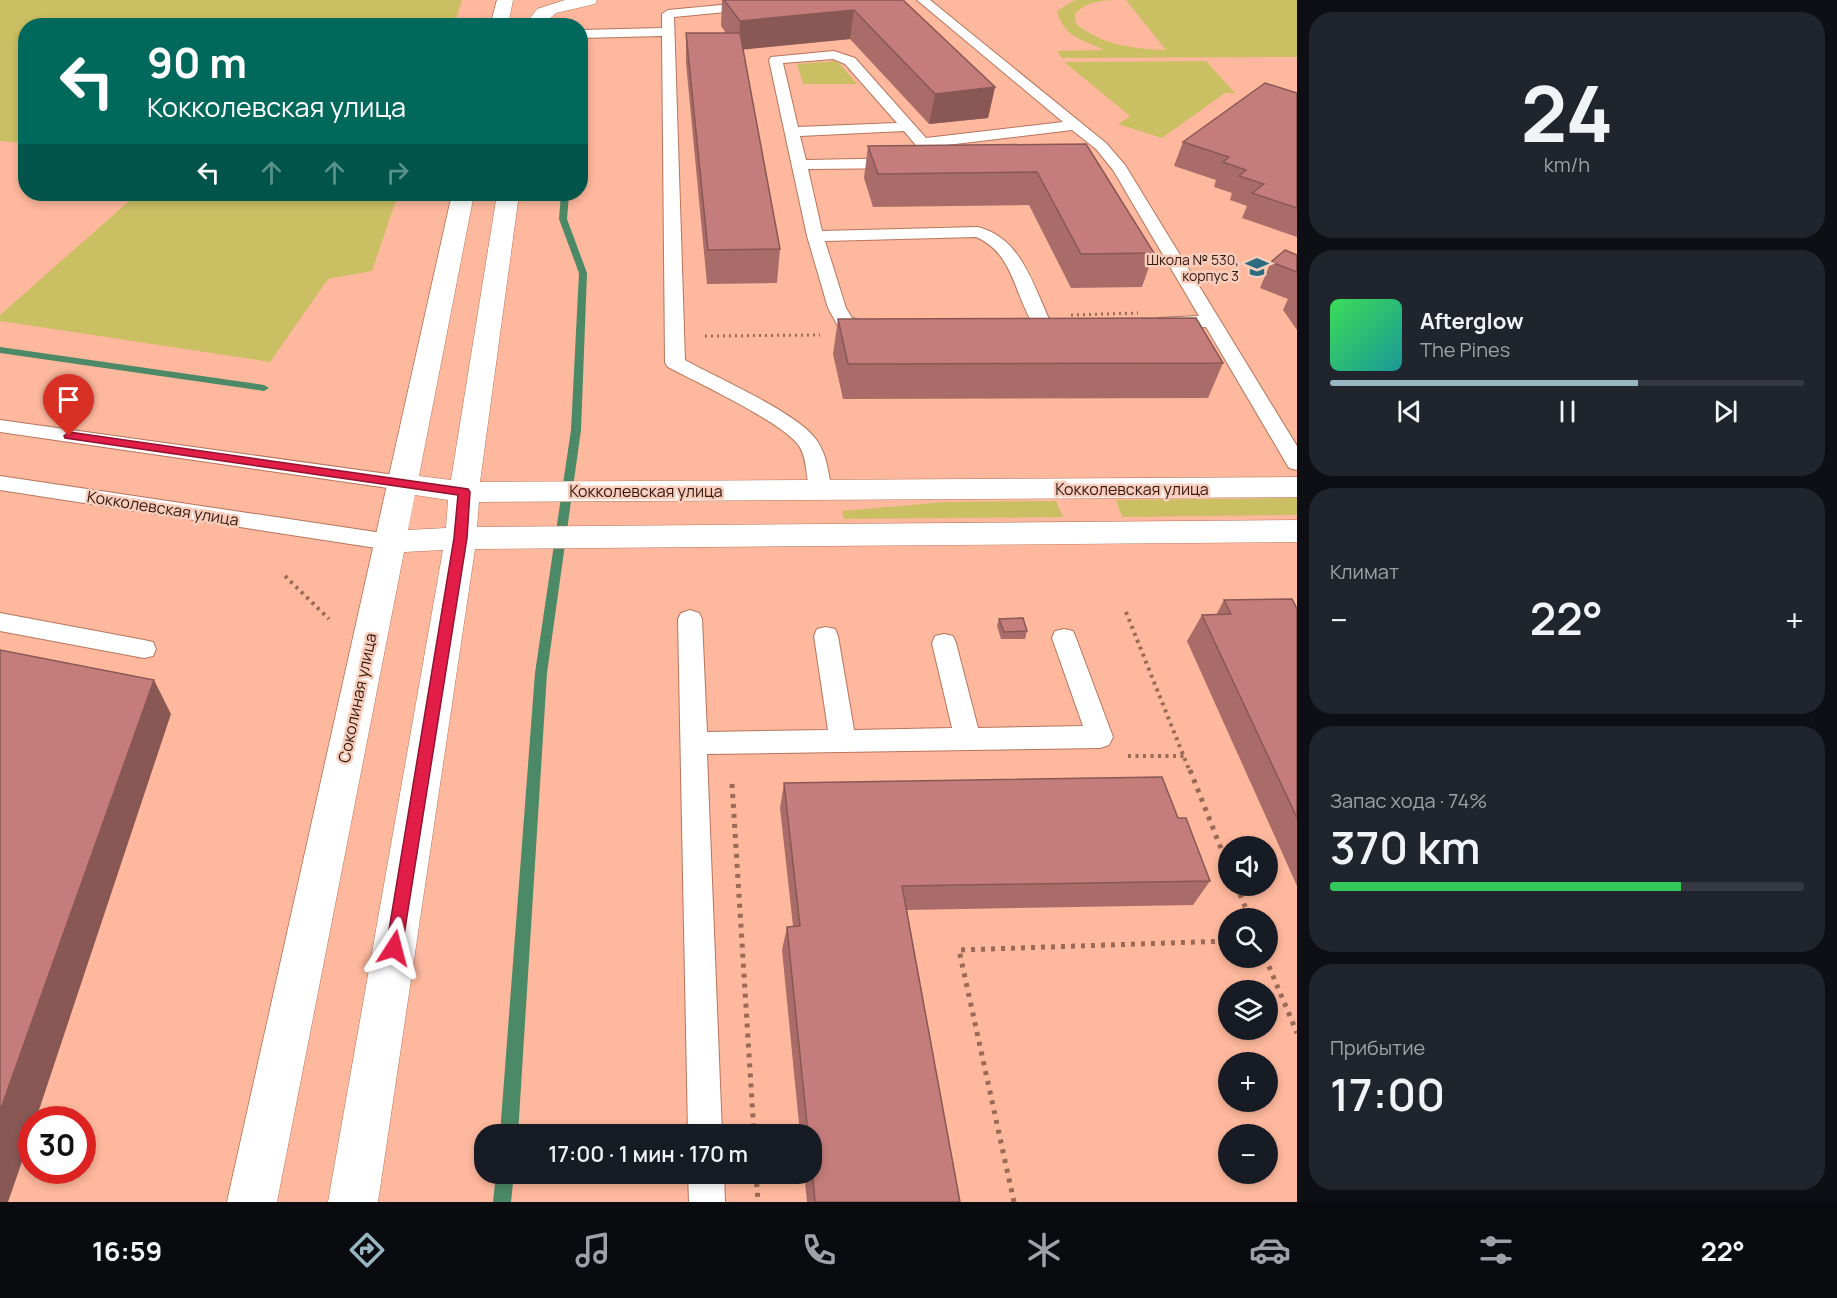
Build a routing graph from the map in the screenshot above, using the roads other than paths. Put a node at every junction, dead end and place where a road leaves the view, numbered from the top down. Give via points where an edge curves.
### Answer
1 (505, 0) edge
2 (589, 0) edge
3 (923, 0) edge
4 (762, 6) edge
5 (501, 18) edge
6 (537, 18) edge
7 (669, 32) junction
8 (588, 34) edge
9 (1076, 125) junction
10 (906, 127) junction
11 (792, 132) junction
12 (922, 143) junction
13 (799, 165) junction
14 (462, 201) edge
15 (507, 201) edge
16 (814, 236) junction
17 (1145, 318) edge
18 (1213, 321) junction
19 (1042, 323) junction
20 (1065, 323) edge
21 (1018, 324) edge
22 (888, 328) edge
23 (0, 426) edge
24 (1297, 463) edge
25 (0, 483) edge
26 (402, 483) junction
27 (1297, 488) edge
28 (1080, 489) junction
29 (821, 490) junction
30 (464, 492) junction
31 (1297, 531) edge
32 (1099, 534) junction
33 (461, 538) junction
34 (389, 542) junction
35 (690, 619) dead end
36 (0, 622) edge
37 (826, 636) dead end
38 (1064, 638) dead end
39 (944, 642) dead end
40 (144, 649) dead end
41 (968, 739) junction
42 (843, 741) junction
43 (693, 743) junction
44 (705, 1124) edge
45 (706, 1184) edge
46 (252, 1202) edge
47 (353, 1202) edge
48 (707, 1202) edge

1 - 5 street
2 - 6 street via 556,5
3 - 9 lane
4 - 7 lane via 668,14
7 - 8 lane
7 - 29 lane via 675,363 785,422 807,441 815,457
9 - 12 lane
9 - 18 lane via 1120,168
10 - 11 lane
10 - 11 lane via 850,61 834,55 776,60
10 - 12 lane
11 - 13 lane
12 - 13 lane via 925,156 915,163
13 - 16 lane
14 - 26 street, Соколиная улица
15 - 30 street
16 - 19 lane via 978,232 995,239 1008,251
16 - 22 lane via 845,322
17 - 18 lane
18 - 24 lane
19 - 20 lane
19 - 21 lane
23 - 26 lane, Кокколевская улица
25 - 34 lane, Кокколевская улица
26 - 30 street, Кокколевская улица
26 - 34 street, Соколиная улица
27 - 28 street, Кокколевская улица
28 - 29 street, Кокколевская улица
28 - 32 street
29 - 30 street, Кокколевская улица
30 - 33 street
31 - 32 street, Кокколевская улица
32 - 33 street, Кокколевская улица
33 - 34 street, Кокколевская улица
33 - 47 street
34 - 46 street, Соколиная улица
35 - 43 lane
36 - 40 lane
37 - 42 lane
38 - 41 lane via 1100,737
39 - 41 lane
41 - 42 lane
42 - 43 lane
43 - 44 lane
45 - 48 lane

